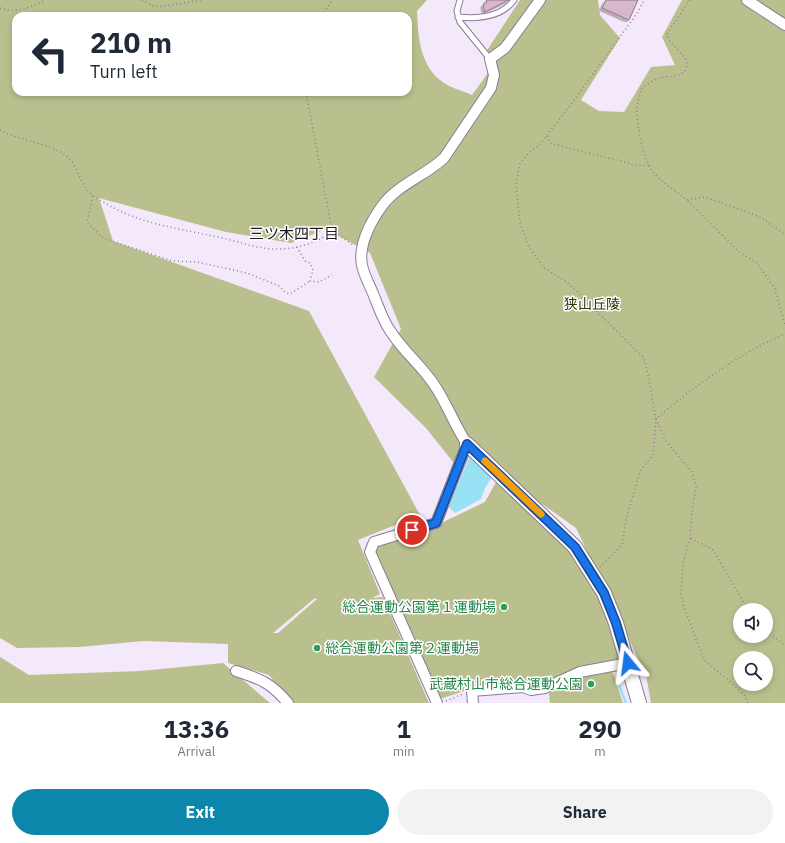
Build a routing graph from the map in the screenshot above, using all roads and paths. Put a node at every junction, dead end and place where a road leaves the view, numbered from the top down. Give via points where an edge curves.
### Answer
1 (46, 0) edge
2 (142, 0) edge
3 (201, 0) edge
4 (332, 0) edge
5 (460, 0) edge
6 (514, 0) edge
7 (540, 0) edge
8 (644, 0) edge
9 (690, 0) edge
10 (747, 0) edge
11 (0, 8) edge
12 (324, 12) edge
13 (458, 17) junction
14 (785, 25) edge
15 (490, 59) junction
16 (307, 96) edge
17 (0, 130) edge
18 (546, 136) junction
19 (649, 165) junction
20 (93, 196) junction
21 (687, 200) junction
22 (334, 232) junction
23 (785, 235) edge
24 (297, 247) junction
25 (361, 251) junction
26 (332, 275) dead end
27 (310, 281) junction
28 (785, 325) edge
29 (785, 334) edge
30 (656, 419) junction
31 (467, 444) junction
32 (690, 538) junction
33 (593, 574) junction
34 (744, 603) edge
35 (773, 637) edge
36 (785, 645) edge
37 (628, 663) junction
38 (236, 671) dead end
39 (472, 691) junction
40 (441, 702) edge
41 (288, 703) edge
42 (473, 703) edge
43 (639, 703) edge
44 (748, 703) edge

1 - 11 path via 21,11
2 - 3 path via 159,7
4 - 12 path
5 - 13 lane
6 - 13 lane via 504,9 486,17
7 - 15 street via 504,48
8 - 18 path via 586,85
9 - 19 path via 668,34 669,42 686,60 687,65 677,76 660,78 641,89 637,107 638,122
10 - 14 street
13 - 15 lane
15 - 25 street via 494,75 491,88 475,113 444,158 394,192 382,206 365,237
16 - 22 path
17 - 20 path via 63,153 70,158 85,188
18 - 19 path via 550,143 632,166
18 - 30 path via 520,163 516,184 520,223 529,247 544,268 567,282 642,357 648,374
19 - 21 path via 653,172
20 - 24 path via 134,218 155,225 267,248
20 - 27 path via 87,222 103,238 172,261 196,262 247,273 279,286 290,294
21 - 23 path via 705,197 762,218
21 - 28 path via 729,242 757,263 775,289
22 - 24 path via 320,240
22 - 25 path
24 - 27 path via 313,270
25 - 31 street via 366,280 391,333 435,386
26 - 27 path via 319,282
29 - 30 path via 759,345 683,396
30 - 32 path via 665,440 692,472 696,487
30 - 33 path via 653,455 640,471 626,520 622,545
31 - 33 street via 575,547
31 - 40 street via 436,523 374,542 370,552
32 - 34 path via 712,550
32 - 44 path via 683,563 684,607 704,660 745,696
33 - 37 street via 616,623
35 - 36 path
37 - 39 street via 580,672 545,688
37 - 43 street
38 - 41 street via 264,680
39 - 40 path
39 - 42 street

